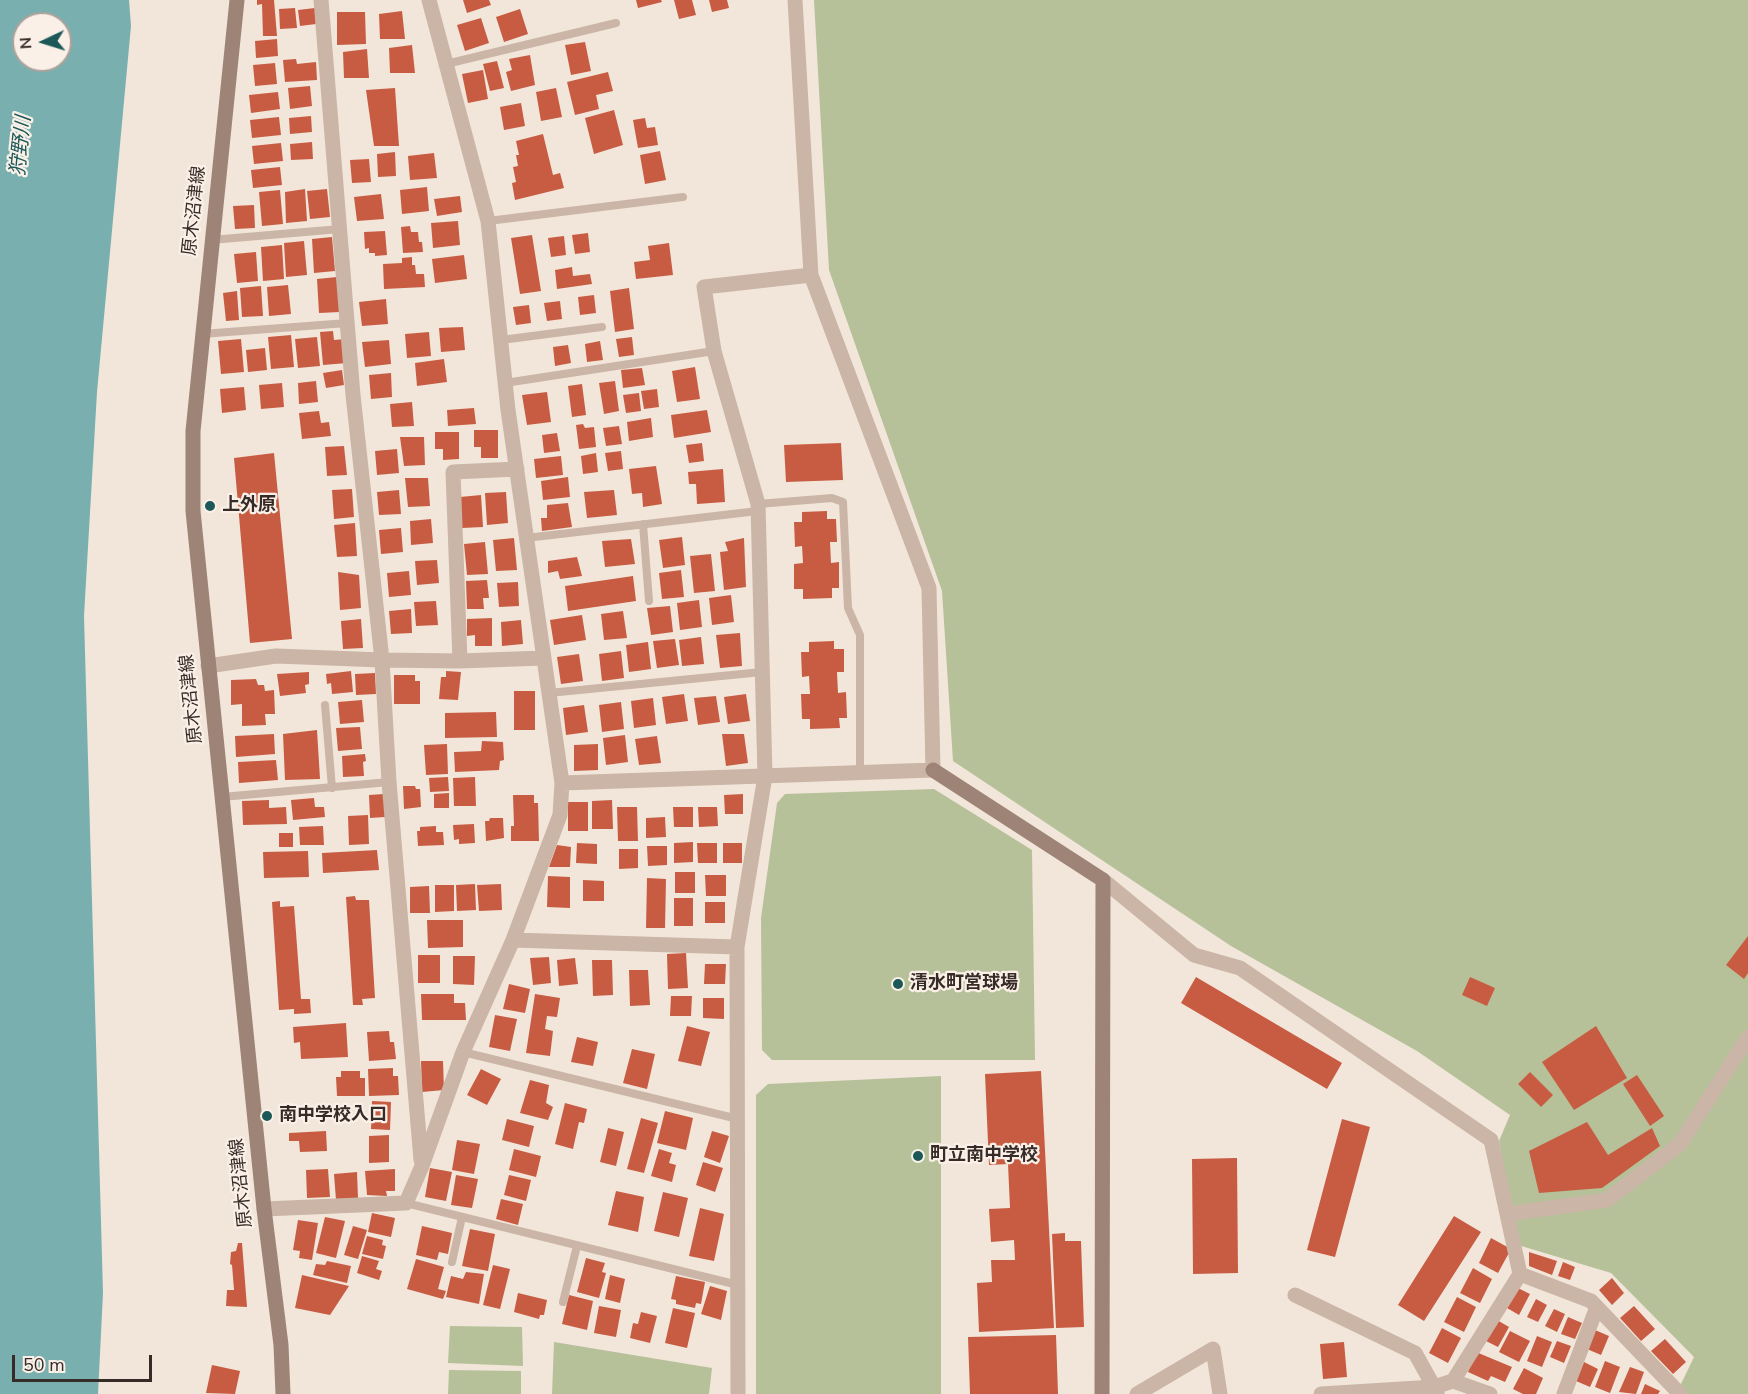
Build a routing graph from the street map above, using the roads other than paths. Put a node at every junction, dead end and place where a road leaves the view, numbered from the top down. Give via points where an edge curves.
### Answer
1 (237, 0) edge
2 (321, 0) edge
3 (429, 0) edge
4 (795, 0) edge
5 (616, 23) dead end
6 (446, 64) junction
7 (683, 197) dead end
8 (488, 222) junction
9 (340, 229) junction
10 (211, 240) junction
11 (811, 275) junction
12 (348, 323) junction
13 (602, 327) dead end
14 (202, 334) junction
15 (501, 340) junction
16 (714, 351) junction
17 (505, 383) junction
18 (517, 469) junction
19 (758, 508) junction
20 (643, 524) junction
21 (526, 538) junction
22 (649, 601) dead end
23 (543, 658) junction
24 (382, 660) junction
25 (460, 661) junction
26 (208, 666) junction
27 (762, 672) junction
28 (549, 693) junction
29 (325, 705) dead end
30 (933, 770) junction
31 (860, 772) junction
32 (765, 776) junction
33 (389, 782) junction
34 (562, 783) junction
35 (332, 788) junction
36 (222, 796) junction
37 (1103, 880) junction
38 (513, 940) junction
39 (737, 946) junction
40 (1748, 1037) edge
41 (463, 1052) junction
42 (738, 1119) junction
43 (422, 1166) junction
44 (406, 1203) junction
45 (264, 1209) junction
46 (1507, 1214) junction
47 (462, 1217) junction
48 (578, 1246) junction
49 (452, 1262) dead end
50 (1520, 1274) junction
51 (738, 1285) junction
52 (1295, 1295) dead end
53 (563, 1302) dead end
54 (1597, 1307) junction
55 (1453, 1381) junction
56 (1435, 1390) edge
57 (283, 1394) edge
58 (738, 1394) edge
59 (1102, 1394) edge
60 (1137, 1394) edge
61 (1220, 1394) edge
62 (1321, 1394) edge
63 (1490, 1394) edge
64 (1564, 1394) edge
65 (1680, 1394) edge

1 - 10 main road, 原木沼津線
2 - 9 street
3 - 6 street
4 - 11 street
5 - 6 lane
6 - 8 street
7 - 8 lane
8 - 15 street
9 - 10 lane
9 - 12 street
10 - 14 main road, 原木沼津線
11 - 16 street via 704,287
11 - 30 street via 929,588
12 - 14 lane
12 - 24 street
13 - 15 lane
14 - 26 main road, 原木沼津線 via 193,431 193,511
15 - 17 street
16 - 17 lane
16 - 19 street
17 - 18 street
18 - 21 street
18 - 25 street via 453,472
19 - 20 lane
19 - 27 street
19 - 31 lane via 832,498 843,502 848,608 860,635
20 - 21 lane
20 - 22 lane
21 - 23 street
23 - 25 street
23 - 28 street
24 - 25 street
24 - 26 street via 276,656
24 - 33 street
26 - 36 main road, 原木沼津線
27 - 28 lane
27 - 32 street
28 - 34 street
29 - 35 lane
30 - 31 street
30 - 37 main road
31 - 32 street
32 - 34 street
32 - 39 street
33 - 35 lane
33 - 43 street
34 - 38 street via 560,815
35 - 36 lane
36 - 45 main road, 原木沼津線
37 - 46 street via 1194,955 1240,968 1491,1140
37 - 59 main road
38 - 39 street
38 - 41 street
39 - 42 street
40 - 46 street via 1680,1144 1607,1200
41 - 42 lane
41 - 43 street
42 - 51 street
43 - 44 street
44 - 45 street
44 - 47 lane
45 - 57 main road, 原木沼津線 via 281,1345
46 - 50 street
47 - 48 lane
47 - 49 lane
48 - 51 lane
48 - 53 lane
50 - 54 street via 1591,1301
50 - 55 street
51 - 58 street
52 - 56 street via 1415,1353
54 - 64 street
54 - 65 street
55 - 56 street
55 - 63 street
56 - 62 street
60 - 61 street via 1213,1349

